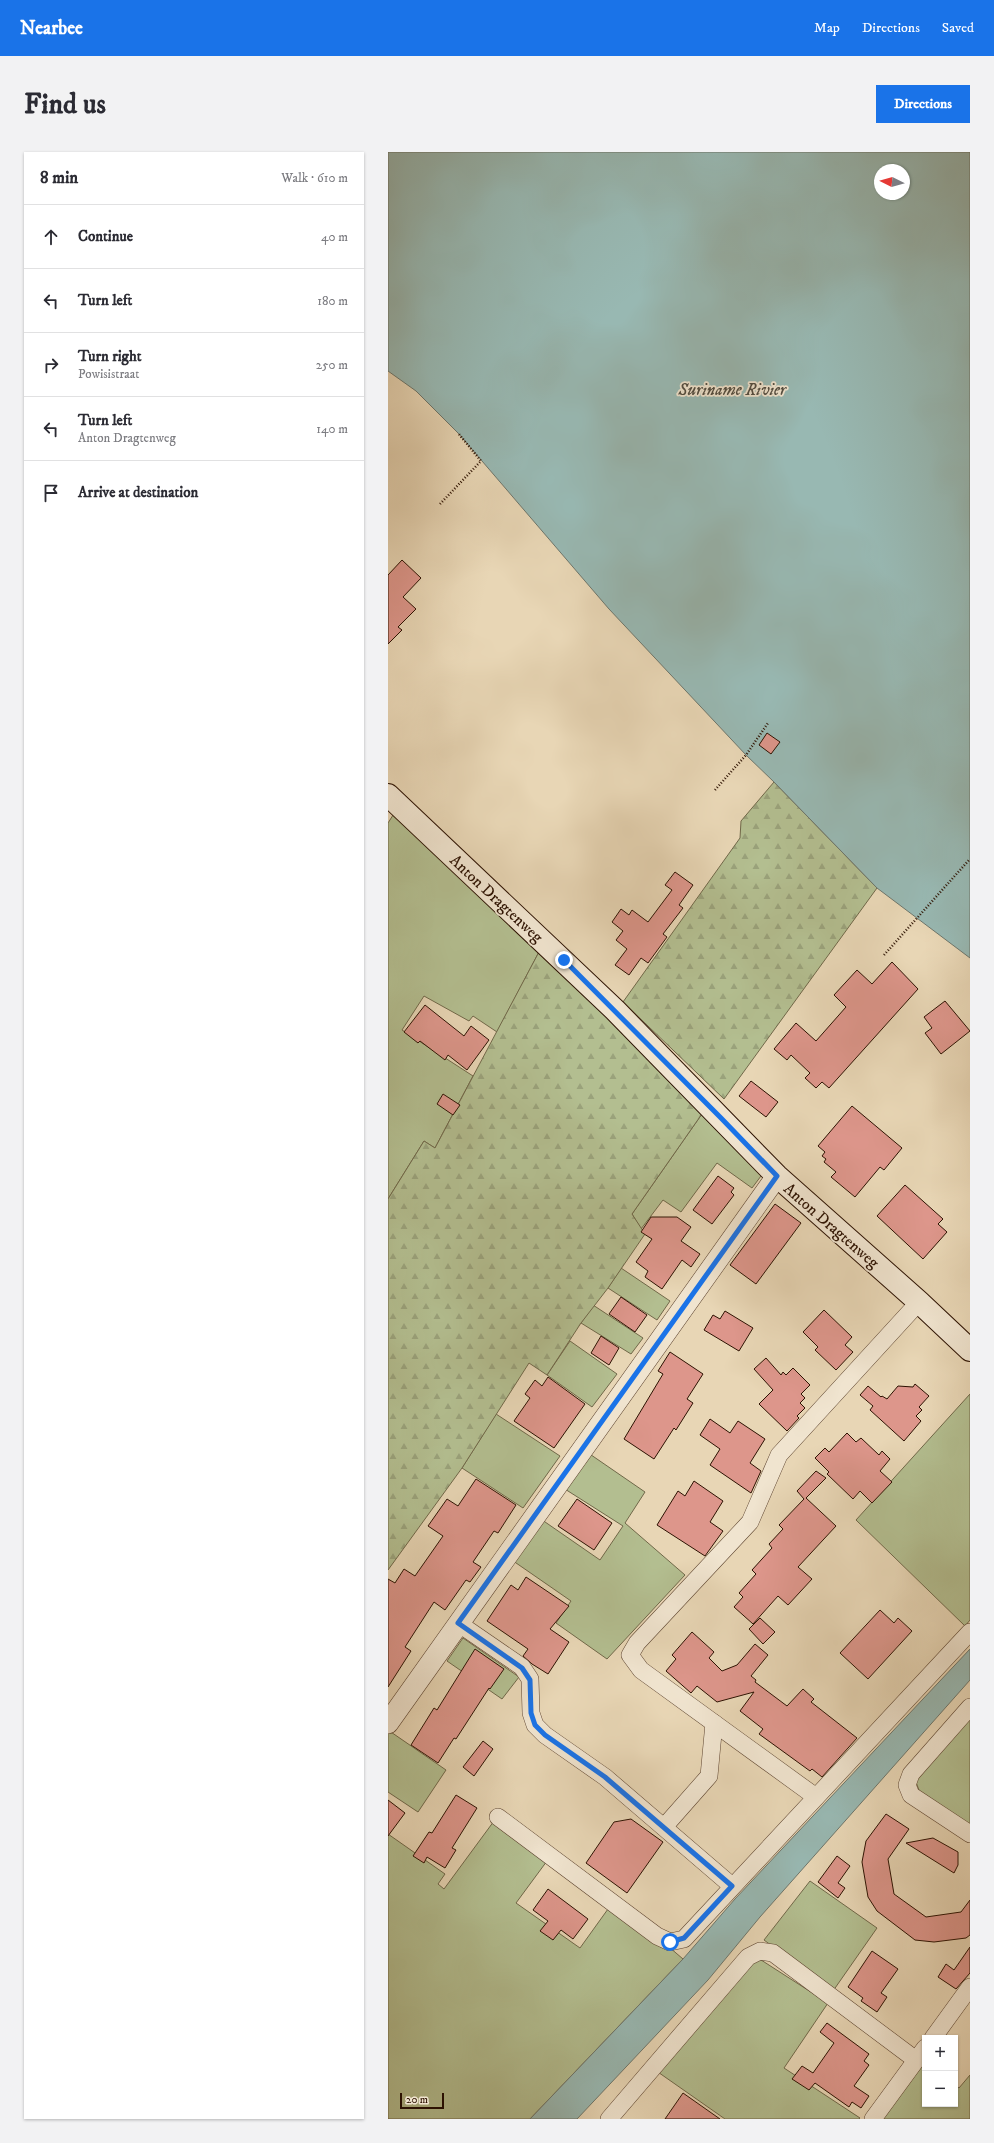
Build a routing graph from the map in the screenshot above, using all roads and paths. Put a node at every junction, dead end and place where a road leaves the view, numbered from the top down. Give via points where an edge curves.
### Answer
1 (458, 433) dead end
2 (440, 504) dead end
3 (768, 723) dead end
4 (715, 790) dead end
5 (388, 795) edge
6 (969, 860) edge
7 (884, 955) dead end
8 (777, 1176) junction
9 (919, 1302) junction
10 (970, 1350) edge
11 (458, 1623) junction
12 (970, 1632) edge
13 (970, 1707) edge
14 (388, 1723) edge
15 (714, 1723) junction
16 (816, 1797) junction
17 (498, 1817) dead end
18 (664, 1827) junction
19 (970, 1834) edge
20 (732, 1886) junction
21 (970, 1988) edge
22 (935, 2035) edge
23 (921, 2054) edge
24 (609, 2119) edge
25 (873, 2119) edge

1 - 2 path via 481,461
3 - 4 path via 746,755
5 - 8 main road, Anton Dragtenweg via 615,1010
6 - 7 path
8 - 9 main road, Anton Dragtenweg
8 - 11 street
9 - 10 main road, Anton Dragtenweg
9 - 15 street via 779,1455 750,1522 637,1643 630,1655 641,1670
11 - 14 street
11 - 18 street via 527,1674 531,1688 531,1713 535,1725 545,1735 605,1777
12 - 16 street
13 - 19 street via 911,1774 908,1785 911,1795
15 - 16 street
15 - 18 street via 710,1776
16 - 20 street
17 - 20 street via 657,1936 670,1942 684,1938
18 - 20 street
21 - 22 street
23 - 24 street via 773,1953 760,1951 748,1957
23 - 25 street

